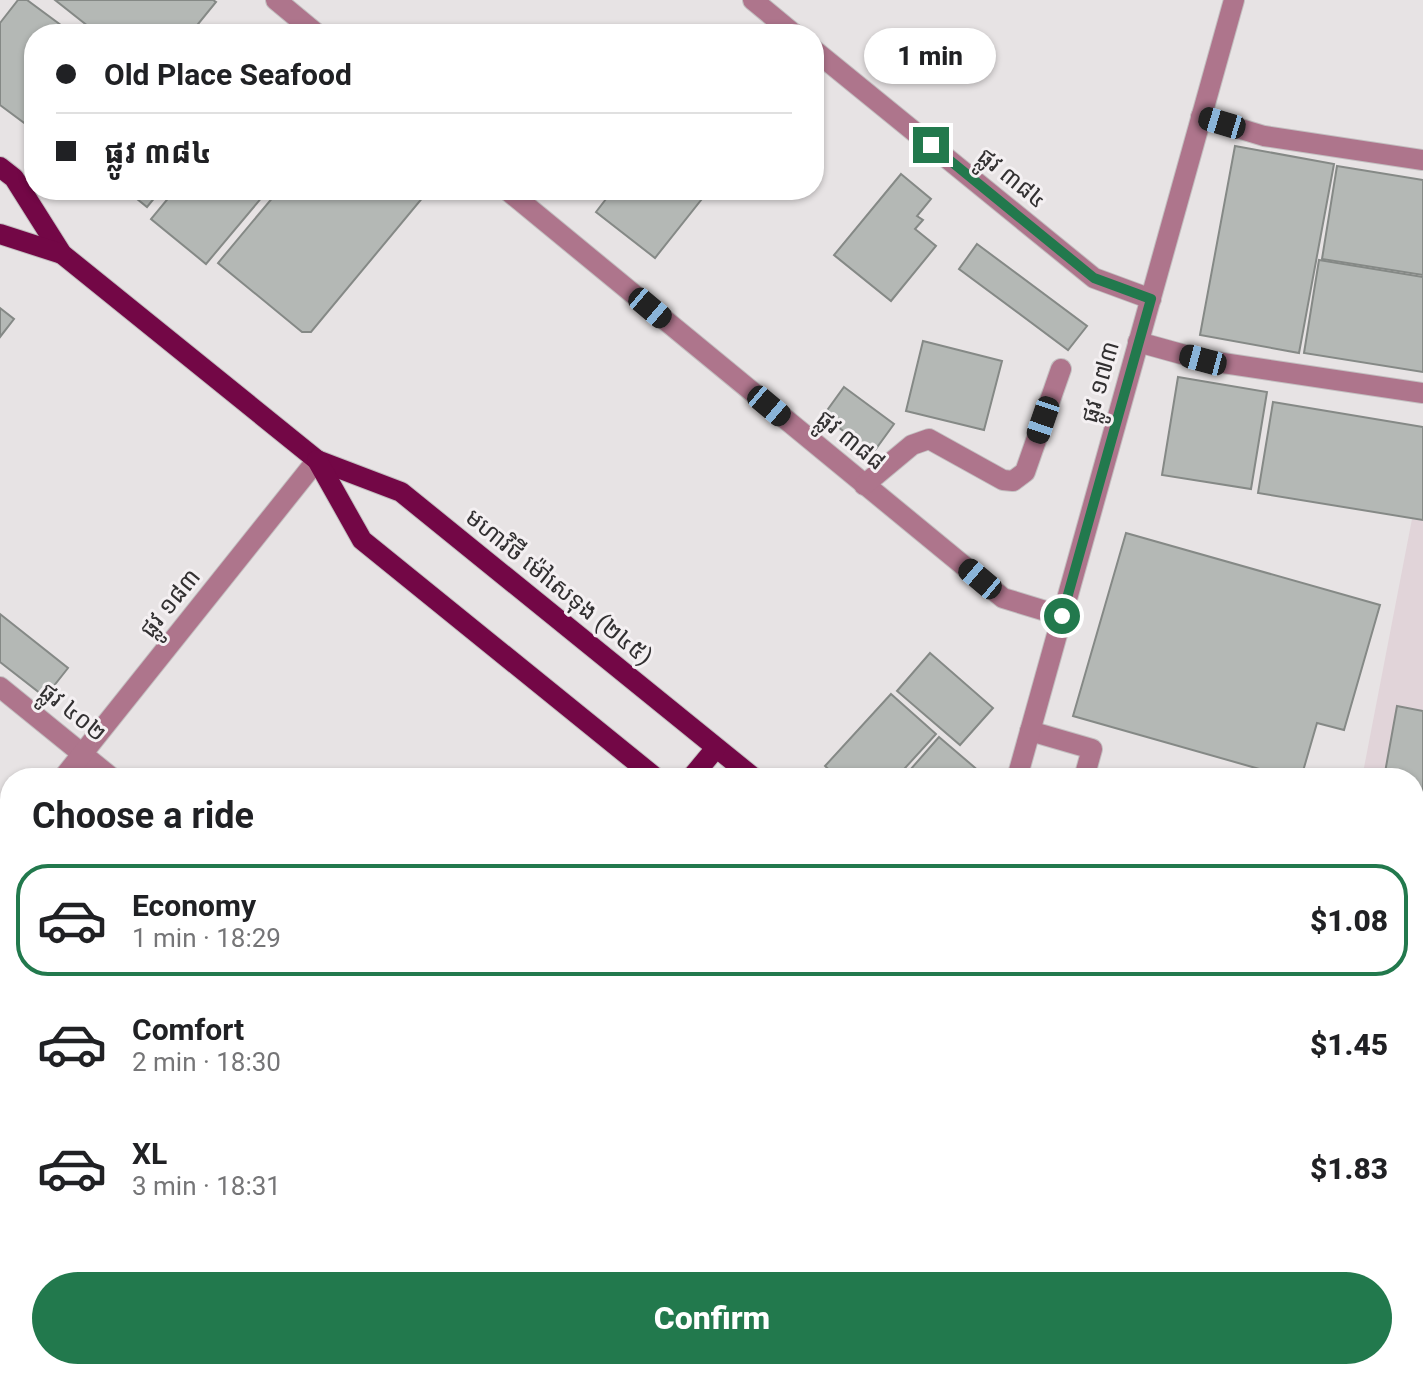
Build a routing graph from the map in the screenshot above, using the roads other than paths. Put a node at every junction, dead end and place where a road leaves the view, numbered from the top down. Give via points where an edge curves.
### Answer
1 (276, 0) edge
2 (753, 0) edge
3 (1234, 0) edge
4 (305, 24) edge
5 (782, 24) edge
6 (824, 58) edge
7 (1201, 117) junction
8 (1423, 160) edge
9 (0, 167) edge
10 (24, 194) edge
11 (28, 200) edge
12 (519, 200) edge
13 (0, 234) edge
14 (62, 254) junction
15 (1151, 299) junction
16 (1138, 342) junction
17 (1061, 369) dead end
18 (1423, 393) edge
19 (317, 460) junction
20 (864, 485) junction
21 (1062, 616) junction
22 (0, 687) edge
23 (1030, 731) junction
24 (716, 748) junction
25 (83, 754) junction
26 (71, 768) edge
27 (100, 768) edge
28 (644, 768) edge
29 (699, 768) edge
30 (741, 768) edge
31 (1020, 768) edge
32 (1087, 768) edge

1 - 4 street
2 - 5 street
3 - 7 street, ផ្លូវ ១៧៣
6 - 15 street, ផ្លូវ ៣៨៤ via 1094,278
7 - 8 street via 1264,136
7 - 15 street, ផ្លូវ ១៧៣
9 - 10 main road, មហាវិថី ម៉ៅសេទុង (២៤៥)
11 - 14 main road, មហាវិថី ម៉ៅសេទុង (២៤៥)
12 - 20 street, ផ្លូវ ៣៨៨
13 - 14 main road, មហាវិថី ម៉ៅសេទុង (២៤៥)
14 - 19 main road, មហាវិថី ម៉ៅសេទុង (២៤៥)
15 - 16 street, ផ្លូវ ១៧៣
16 - 18 street via 1203,360
16 - 21 street, ផ្លូវ ១៧៣
17 - 20 street via 1025,472 1013,481 929,439 912,445
19 - 24 main road, មហាវិថី ម៉ៅសេទុង (២៤៥) via 401,492
19 - 25 street, ផ្លូវ ១៨៣
19 - 28 main road, មហាវិថី ម៉ៅសេទុង (២៤៥) via 362,540
20 - 21 street, ផ្លូវ ៣៨៨ via 1003,598
21 - 23 street, ផ្លូវ ១៧៣
22 - 25 street, ផ្លូវ ៤០២
23 - 31 street, ផ្លូវ ១៧៣
23 - 32 street via 1092,749
24 - 29 main road
24 - 30 main road, មហាវិថី ម៉ៅសេទុង (២៤៥)
25 - 26 street, ផ្លូវ ១៨៣
25 - 27 street, ផ្លូវ ៤០២

